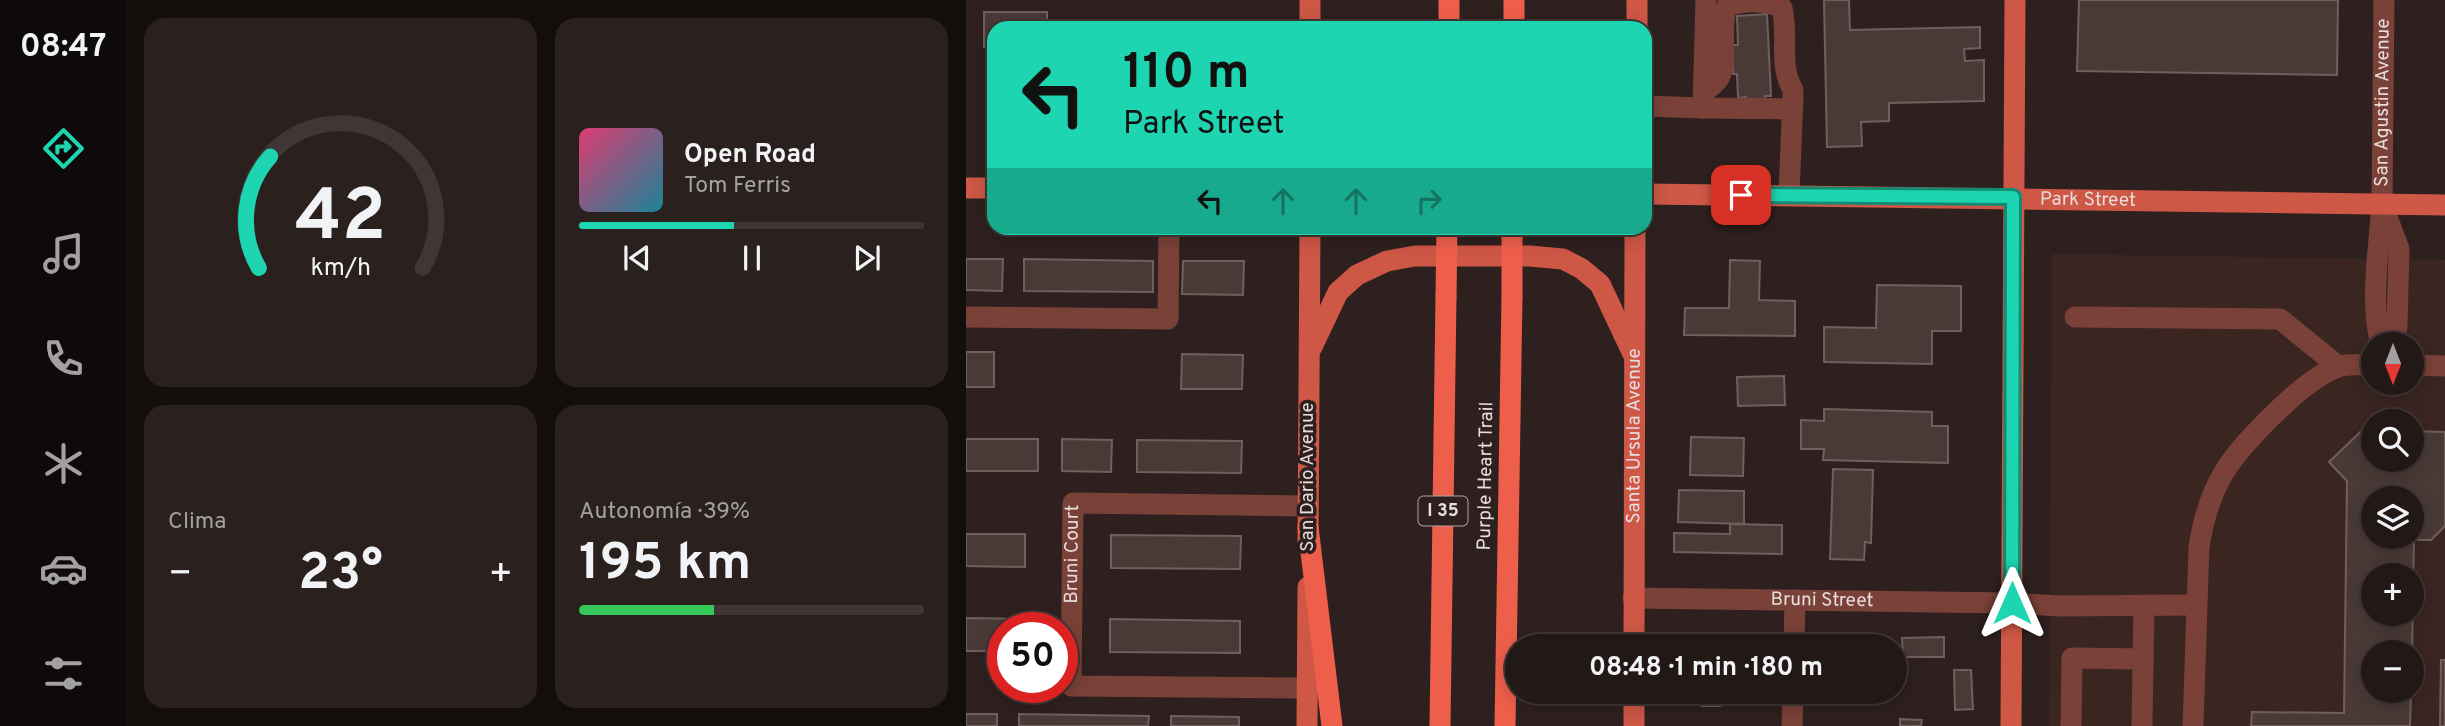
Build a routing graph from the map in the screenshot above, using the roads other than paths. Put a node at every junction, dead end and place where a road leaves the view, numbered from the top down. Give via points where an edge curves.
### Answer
1 (1310, 0) edge
2 (1449, 0) edge
3 (1514, 0) edge
4 (1637, 0) edge
5 (1706, 0) edge
6 (1796, 0) edge
7 (2015, 0) edge
8 (2384, 0) edge
9 (1310, 21) edge
10 (1449, 21) edge
11 (1514, 21) edge
12 (1637, 21) edge
13 (1792, 99) junction
14 (1703, 100) junction
15 (1652, 105) edge
16 (966, 188) edge
17 (987, 188) edge
18 (1652, 194) edge
19 (1789, 195) junction
20 (2013, 197) junction
21 (2382, 204) junction
22 (2445, 205) edge
23 (1169, 235) edge
24 (1310, 235) edge
25 (1447, 235) edge
26 (1512, 235) edge
27 (1635, 235) edge
28 (966, 317) edge
29 (2075, 317) dead end
30 (2377, 332) edge
31 (2396, 332) edge
32 (1309, 353) junction
33 (1633, 354) junction
34 (2361, 365) edge
35 (2424, 365) edge
36 (2338, 366) junction
37 (2445, 366) edge
38 (1308, 516) junction
39 (1633, 598) junction
40 (1795, 600) junction
41 (2012, 603) junction
42 (2144, 605) junction
43 (2196, 605) junction
44 (1634, 634) edge
45 (1794, 634) edge
46 (2143, 659) junction
47 (1308, 688) junction
48 (1634, 704) edge
49 (1793, 704) edge
50 (1307, 726) edge
51 (1332, 726) edge
52 (1440, 726) edge
53 (1505, 726) edge
54 (1634, 726) edge
55 (1775, 726) edge
56 (1792, 726) edge
57 (2011, 726) edge
58 (2071, 726) edge
59 (2142, 726) edge
60 (2193, 726) edge

1 - 9 main road
2 - 10 highway
3 - 11 highway
4 - 12 main road
5 - 14 street
6 - 13 street
7 - 20 main road
8 - 21 street, San Agustin Avenue
13 - 14 street
13 - 14 street via 1785,76 1782,8 1772,3 1736,3 1727,6 1723,20 1721,75
13 - 19 street
14 - 15 street
16 - 17 main road
18 - 19 main road, Park Street
19 - 20 main road, Park Street
20 - 21 main road, Park Street
20 - 41 main road
21 - 22 main road, Park Street
21 - 30 street, San Agustin Avenue
21 - 31 street via 2399,248
23 - 28 street via 1168,319
24 - 32 main road, San Dario Avenue
25 - 52 highway, I 35, bridge
26 - 53 highway, Purple Heart Trail, bridge
27 - 33 main road, Santa Ursula Avenue
29 - 36 street via 2280,318
32 - 33 main road via 1338,292 1357,275 1387,261 1415,256 1530,256 1563,259 1600,284
32 - 38 main road, San Dario Avenue
33 - 39 main road, Santa Ursula Avenue
34 - 36 street
35 - 37 street
36 - 43 street via 2298,391 2226,465 2203,519
38 - 47 main road, San Dario Avenue
38 - 47 street, Bruni Court via 1073,503 1071,686
38 - 51 highway
39 - 40 street, Bruni Street
39 - 44 main road, Santa Ursula Avenue
40 - 41 street, Bruni Street
40 - 45 street
41 - 42 street, Bruni Street
41 - 57 main road
42 - 43 street, Bruni Street
42 - 46 street
43 - 60 street
46 - 58 street via 2072,658
46 - 59 street
47 - 50 main road, San Dario Avenue
48 - 54 main road
49 - 56 street
55 - 56 street

